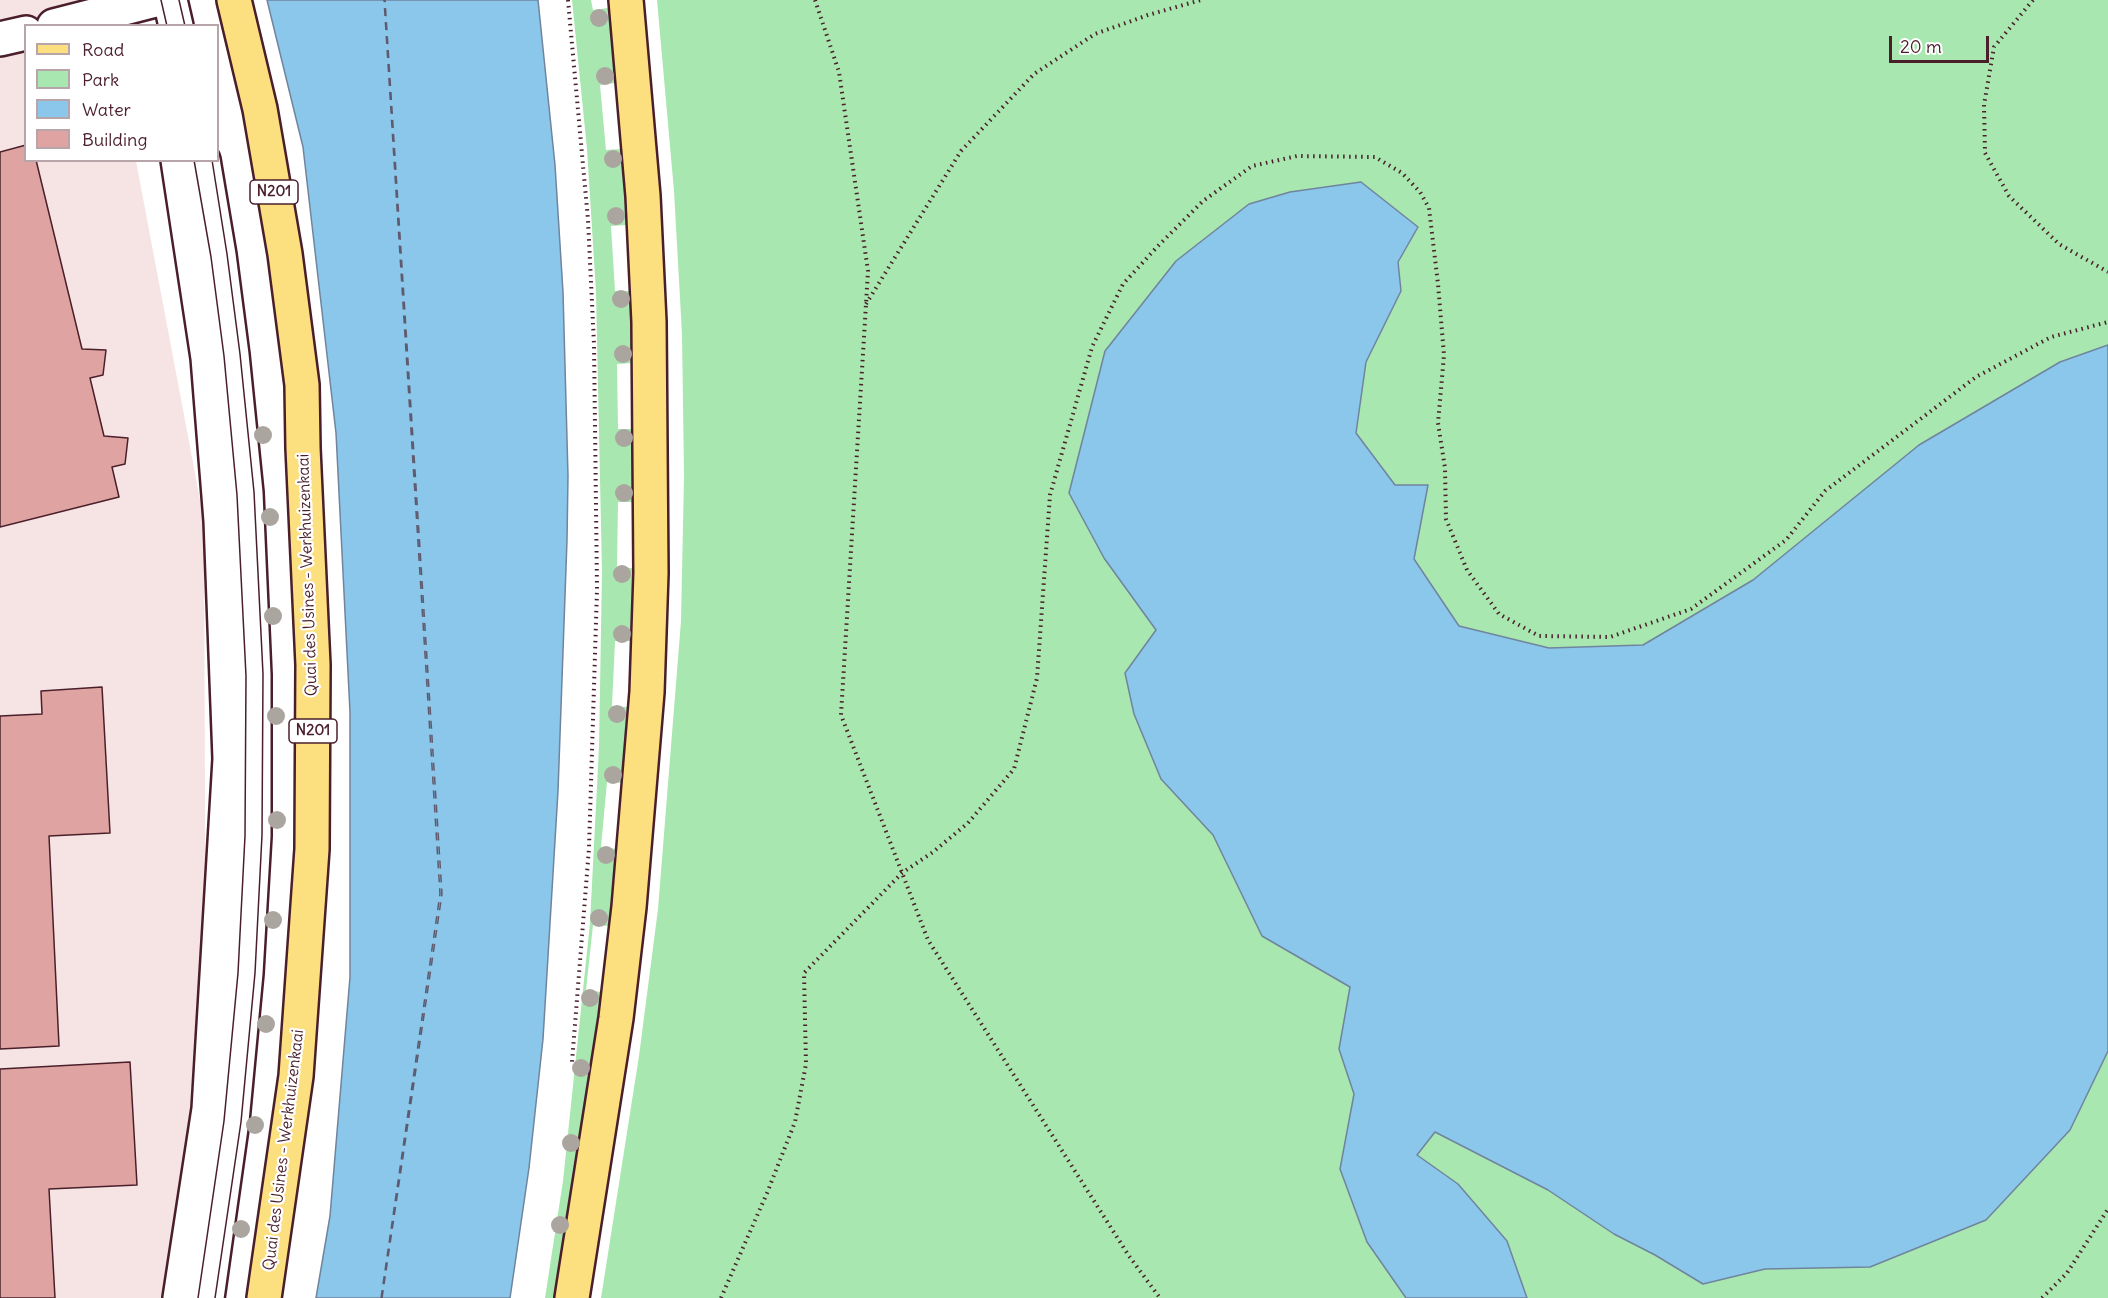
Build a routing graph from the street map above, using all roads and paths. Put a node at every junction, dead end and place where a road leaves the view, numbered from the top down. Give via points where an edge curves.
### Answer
1 (234, 0) edge
2 (568, 0) edge
3 (626, 0) edge
4 (815, 0) edge
5 (1201, 0) edge
6 (2033, 0) edge
7 (153, 6) edge
8 (64, 24) edge
9 (174, 24) edge
10 (24, 33) edge
11 (0, 39) edge
12 (178, 162) edge
13 (203, 162) edge
14 (2108, 272) edge
15 (866, 305) junction
16 (2108, 322) edge
17 (902, 873) junction
18 (571, 1071) dead end
19 (2108, 1209) edge
20 (180, 1298) edge
21 (207, 1298) edge
22 (264, 1298) edge
23 (572, 1298) edge
24 (721, 1298) edge
25 (1160, 1298) edge
26 (2042, 1298) edge

1 - 22 main road, Quai des Usines - Werkhuizenkaai / N201 via 270,165 302,385 313,664 312,849 296,1076
2 - 18 path via 588,220 597,589 589,848
3 - 23 main road via 649,322 651,573 646,692 616,1018
4 - 15 path via 839,72 868,271
5 - 15 path via 1095,34 1034,74 961,151
6 - 14 path via 1995,47 1984,105 1985,153 2009,196 2059,244
7 - 8 street
7 - 9 street
10 - 11 street
12 - 20 street via 208,358 221,521 230,759 209,1109
13 - 21 street via 232,355 246,493 254,675 254,836 246,973 232,1121
15 - 17 path via 841,716
16 - 17 path via 2051,337 1976,377 1825,491 1786,540 1691,609 1610,637 1539,636 1499,614 1467,570 1446,519 1445,468 1438,423 1444,355 1429,208 1420,192 1402,173 1375,156 1297,156 1252,166 1203,201 1123,284 1092,346 1050,495 1037,678 1014,769 968,823
17 - 24 path via 804,973 806,1064 795,1122
17 - 25 path via 928,940 1129,1256
19 - 26 path via 2067,1273

